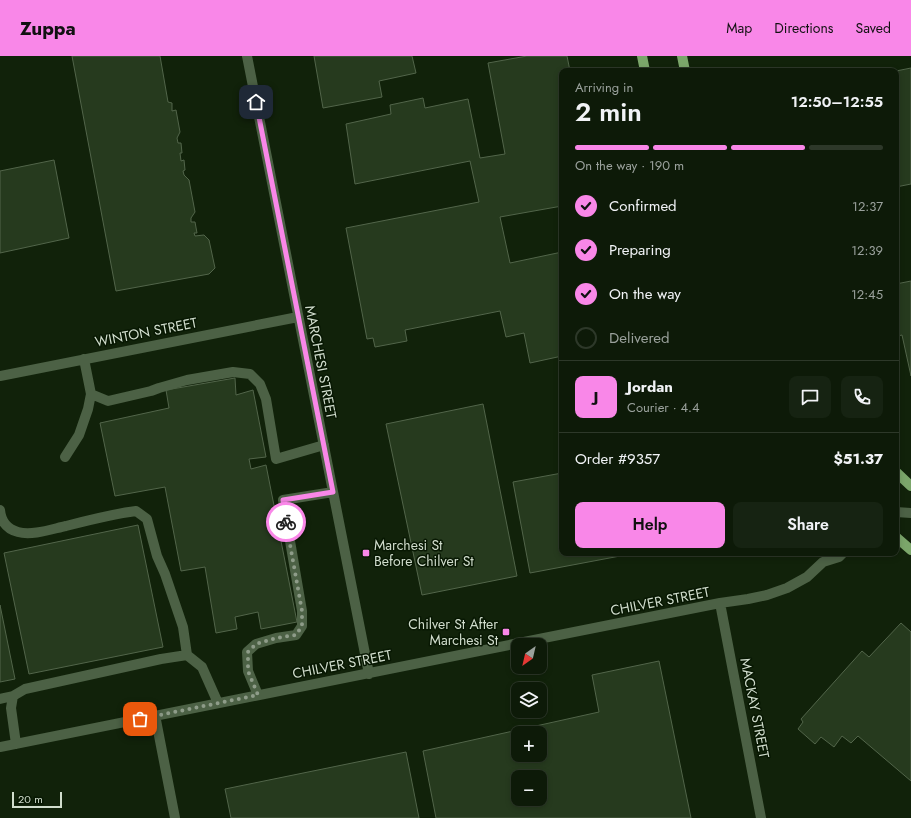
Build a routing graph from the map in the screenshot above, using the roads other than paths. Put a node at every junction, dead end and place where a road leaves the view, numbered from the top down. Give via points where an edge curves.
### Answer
1 (247, 56) edge
2 (642, 56) edge
3 (682, 56) edge
4 (644, 68) edge
5 (684, 68) edge
6 (298, 317) junction
7 (84, 359) junction
8 (0, 376) edge
9 (91, 394) junction
10 (324, 445) junction
11 (65, 457) dead end
12 (899, 475) edge
13 (911, 486) edge
14 (333, 492) junction
15 (0, 510) edge
16 (899, 512) edge
17 (911, 512) edge
18 (899, 540) edge
19 (911, 550) edge
20 (840, 556) edge
21 (824, 558) edge
22 (720, 603) junction
23 (187, 655) junction
24 (369, 674) junction
25 (258, 695) junction
26 (13, 696) junction
27 (0, 699) edge
28 (218, 703) junction
29 (155, 715) junction
30 (16, 744) junction
31 (0, 747) edge
32 (175, 818) edge
33 (761, 818) edge

1 - 6 street, MARCHESI STREET
2 - 4 main road
3 - 5 main road
6 - 7 street, WINTON STREET
6 - 10 street, MARCHESI STREET
7 - 8 street, WINTON STREET
7 - 9 street
9 - 10 street via 108,401 152,392 187,380 233,372 250,374 260,384 266,399 276,459
9 - 11 street via 79,435
10 - 14 street, MARCHESI STREET
12 - 13 main road
14 - 24 street, MARCHESI STREET
14 - 25 street via 283,500 302,611 302,626 296,635 256,644 248,652 248,671
15 - 23 street via 7,528 19,532 36,533 136,511 147,519 157,556 183,628
16 - 17 street
18 - 19 main road
20 - 21 street, CHILVER STREET
21 - 22 street, CHILVER STREET via 807,577 787,588 767,595
22 - 24 street, CHILVER STREET
22 - 33 street, MACKAY STREET
23 - 26 street via 25,689
23 - 28 street via 202,667
24 - 25 street, CHILVER STREET
25 - 28 street, CHILVER STREET
26 - 27 street
26 - 30 street via 11,708
28 - 29 street, CHILVER STREET
29 - 30 street, CHILVER STREET
29 - 32 street
30 - 31 street, CHILVER STREET

